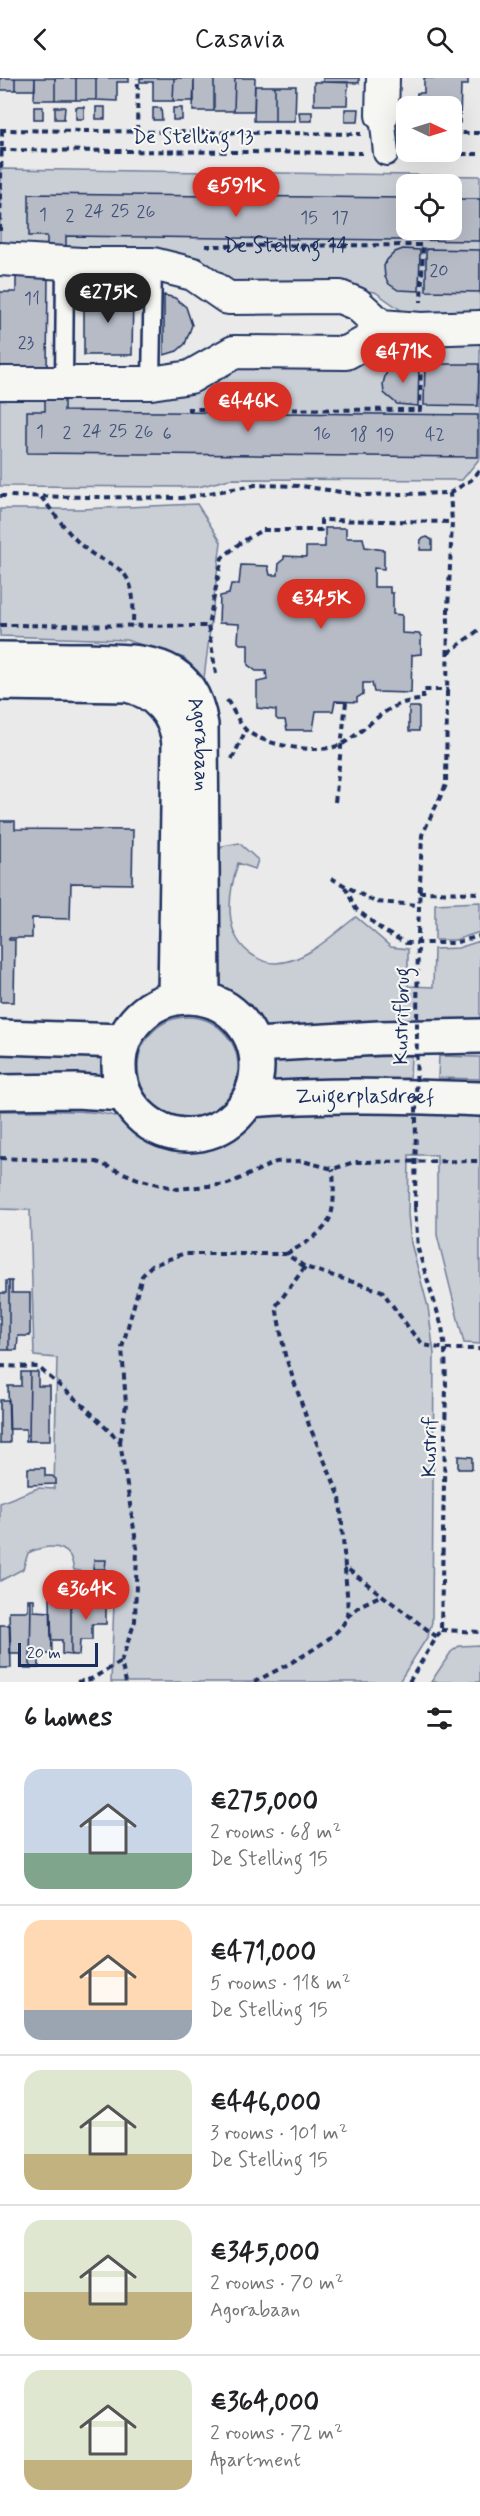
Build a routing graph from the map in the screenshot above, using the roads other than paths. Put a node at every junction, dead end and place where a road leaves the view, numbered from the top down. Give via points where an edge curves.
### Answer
1 (383, 78) edge
2 (384, 134) road end
3 (14, 260) edge
4 (65, 263) junction
5 (153, 264) junction
6 (381, 326) junction
7 (480, 327) edge
8 (14, 383) edge
9 (151, 383) junction
10 (64, 384) junction
11 (0, 658) edge
12 (0, 683) edge
13 (189, 998) junction
14 (480, 1036) edge
15 (0, 1037) edge
16 (123, 1041) junction
17 (255, 1046) junction
18 (0, 1092) edge
19 (124, 1094) junction
20 (480, 1099) edge
21 (249, 1100) junction

1 - 2 street
3 - 4 street, De Stelling 14
4 - 5 street, De Stelling 14
4 - 10 lane
5 - 6 street, De Stelling 14 via 193,274 228,298 340,297 357,304
5 - 9 lane
6 - 7 street
6 - 9 street via 368,341 346,353 234,352 190,377
8 - 10 street
9 - 10 street
11 - 13 main road, Agorabaan via 145,662 174,674 188,689 201,725 202,766
12 - 13 main road, Agorabaan via 140,687 160,703 176,725
13 - 16 main road via 153,1006 135,1021
13 - 17 main road via 215,1002 235,1015
14 - 17 main road
15 - 16 main road
16 - 19 main road via 118,1068
17 - 21 main road via 257,1073
18 - 19 main road via 76,1090
19 - 21 main road via 136,1113 153,1126 173,1134 195,1136 217,1130
20 - 21 main road, Zuigerplasdreef via 395,1096

